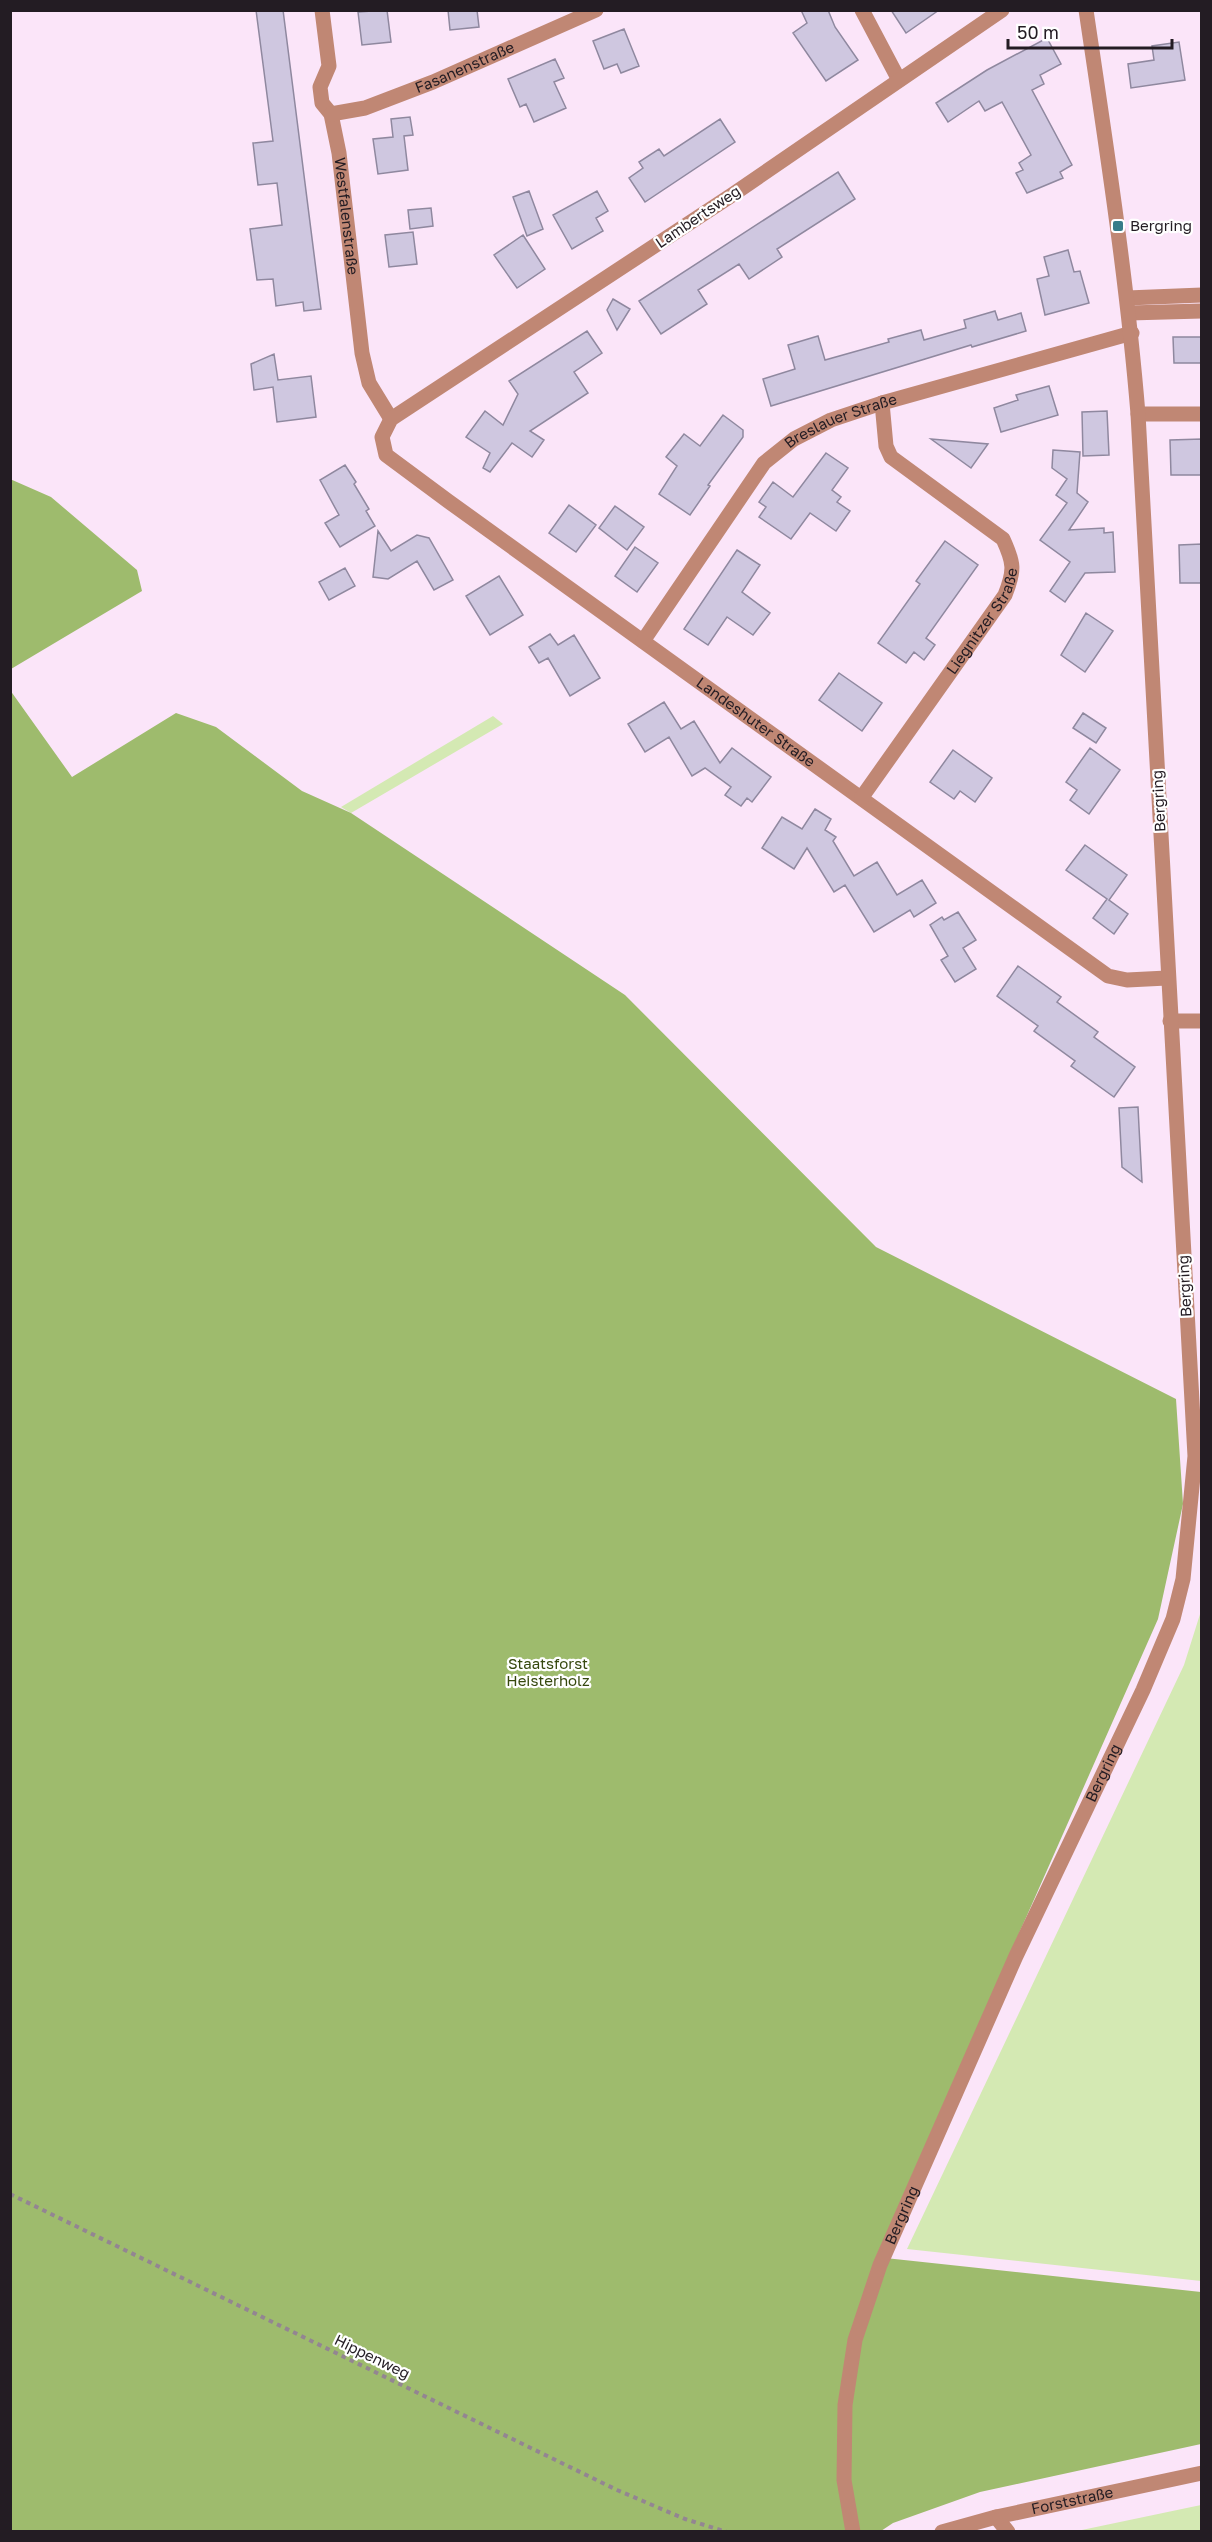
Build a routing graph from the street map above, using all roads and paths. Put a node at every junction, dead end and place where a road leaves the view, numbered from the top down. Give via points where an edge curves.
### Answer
1 (322, 10) edge
2 (596, 10) edge
3 (862, 10) edge
4 (1002, 10) edge
5 (1086, 10) edge
6 (899, 80) junction
7 (331, 114) junction
8 (1202, 295) edge
9 (1128, 305) junction
10 (1202, 311) edge
11 (1131, 333) junction
12 (882, 403) junction
13 (1138, 414) junction
14 (1202, 414) edge
15 (392, 419) junction
16 (643, 641) junction
17 (862, 797) junction
18 (1167, 978) junction
19 (1202, 1021) edge
20 (1170, 1022) junction
21 (10, 2194) edge
22 (1202, 2473) edge
23 (996, 2517) junction
24 (727, 2532) edge
25 (853, 2532) edge
26 (942, 2532) edge
27 (1008, 2532) edge

1 - 7 street, Westfalenstraße via 329,66 320,87 322,103
2 - 7 street, Fasanenstraße via 423,86 365,108
3 - 6 street
4 - 6 street, Lambertsweg
5 - 9 street, Bergring
6 - 15 street, Lambertsweg
7 - 15 street, Westfalenstraße via 362,353 369,383
8 - 9 street
9 - 10 street
9 - 11 street, Bergring
11 - 12 street, Breslauer Straße
11 - 13 street, Bergring
12 - 16 street, Breslauer Straße via 813,429 764,463
12 - 17 street, Liegnitzer Straße via 886,446 891,457 1003,539 1012,558 1013,575 1005,595
13 - 14 street
13 - 18 street, Bergring
15 - 16 street, Landeshuter Straße via 382,437 386,455
16 - 17 street, Landeshuter Straße
17 - 18 street, Landeshuter Straße via 1108,976 1127,980
18 - 20 street, Bergring
19 - 20 street
20 - 25 street, Bergring via 1195,1455 1183,1579 1173,1619 1143,1690 1016,1956 880,2265 855,2340 845,2404 844,2480
21 - 24 path, Hippenweg via 617,2490
22 - 23 street, Forststraße
23 - 26 street, Forststraße
23 - 27 street

